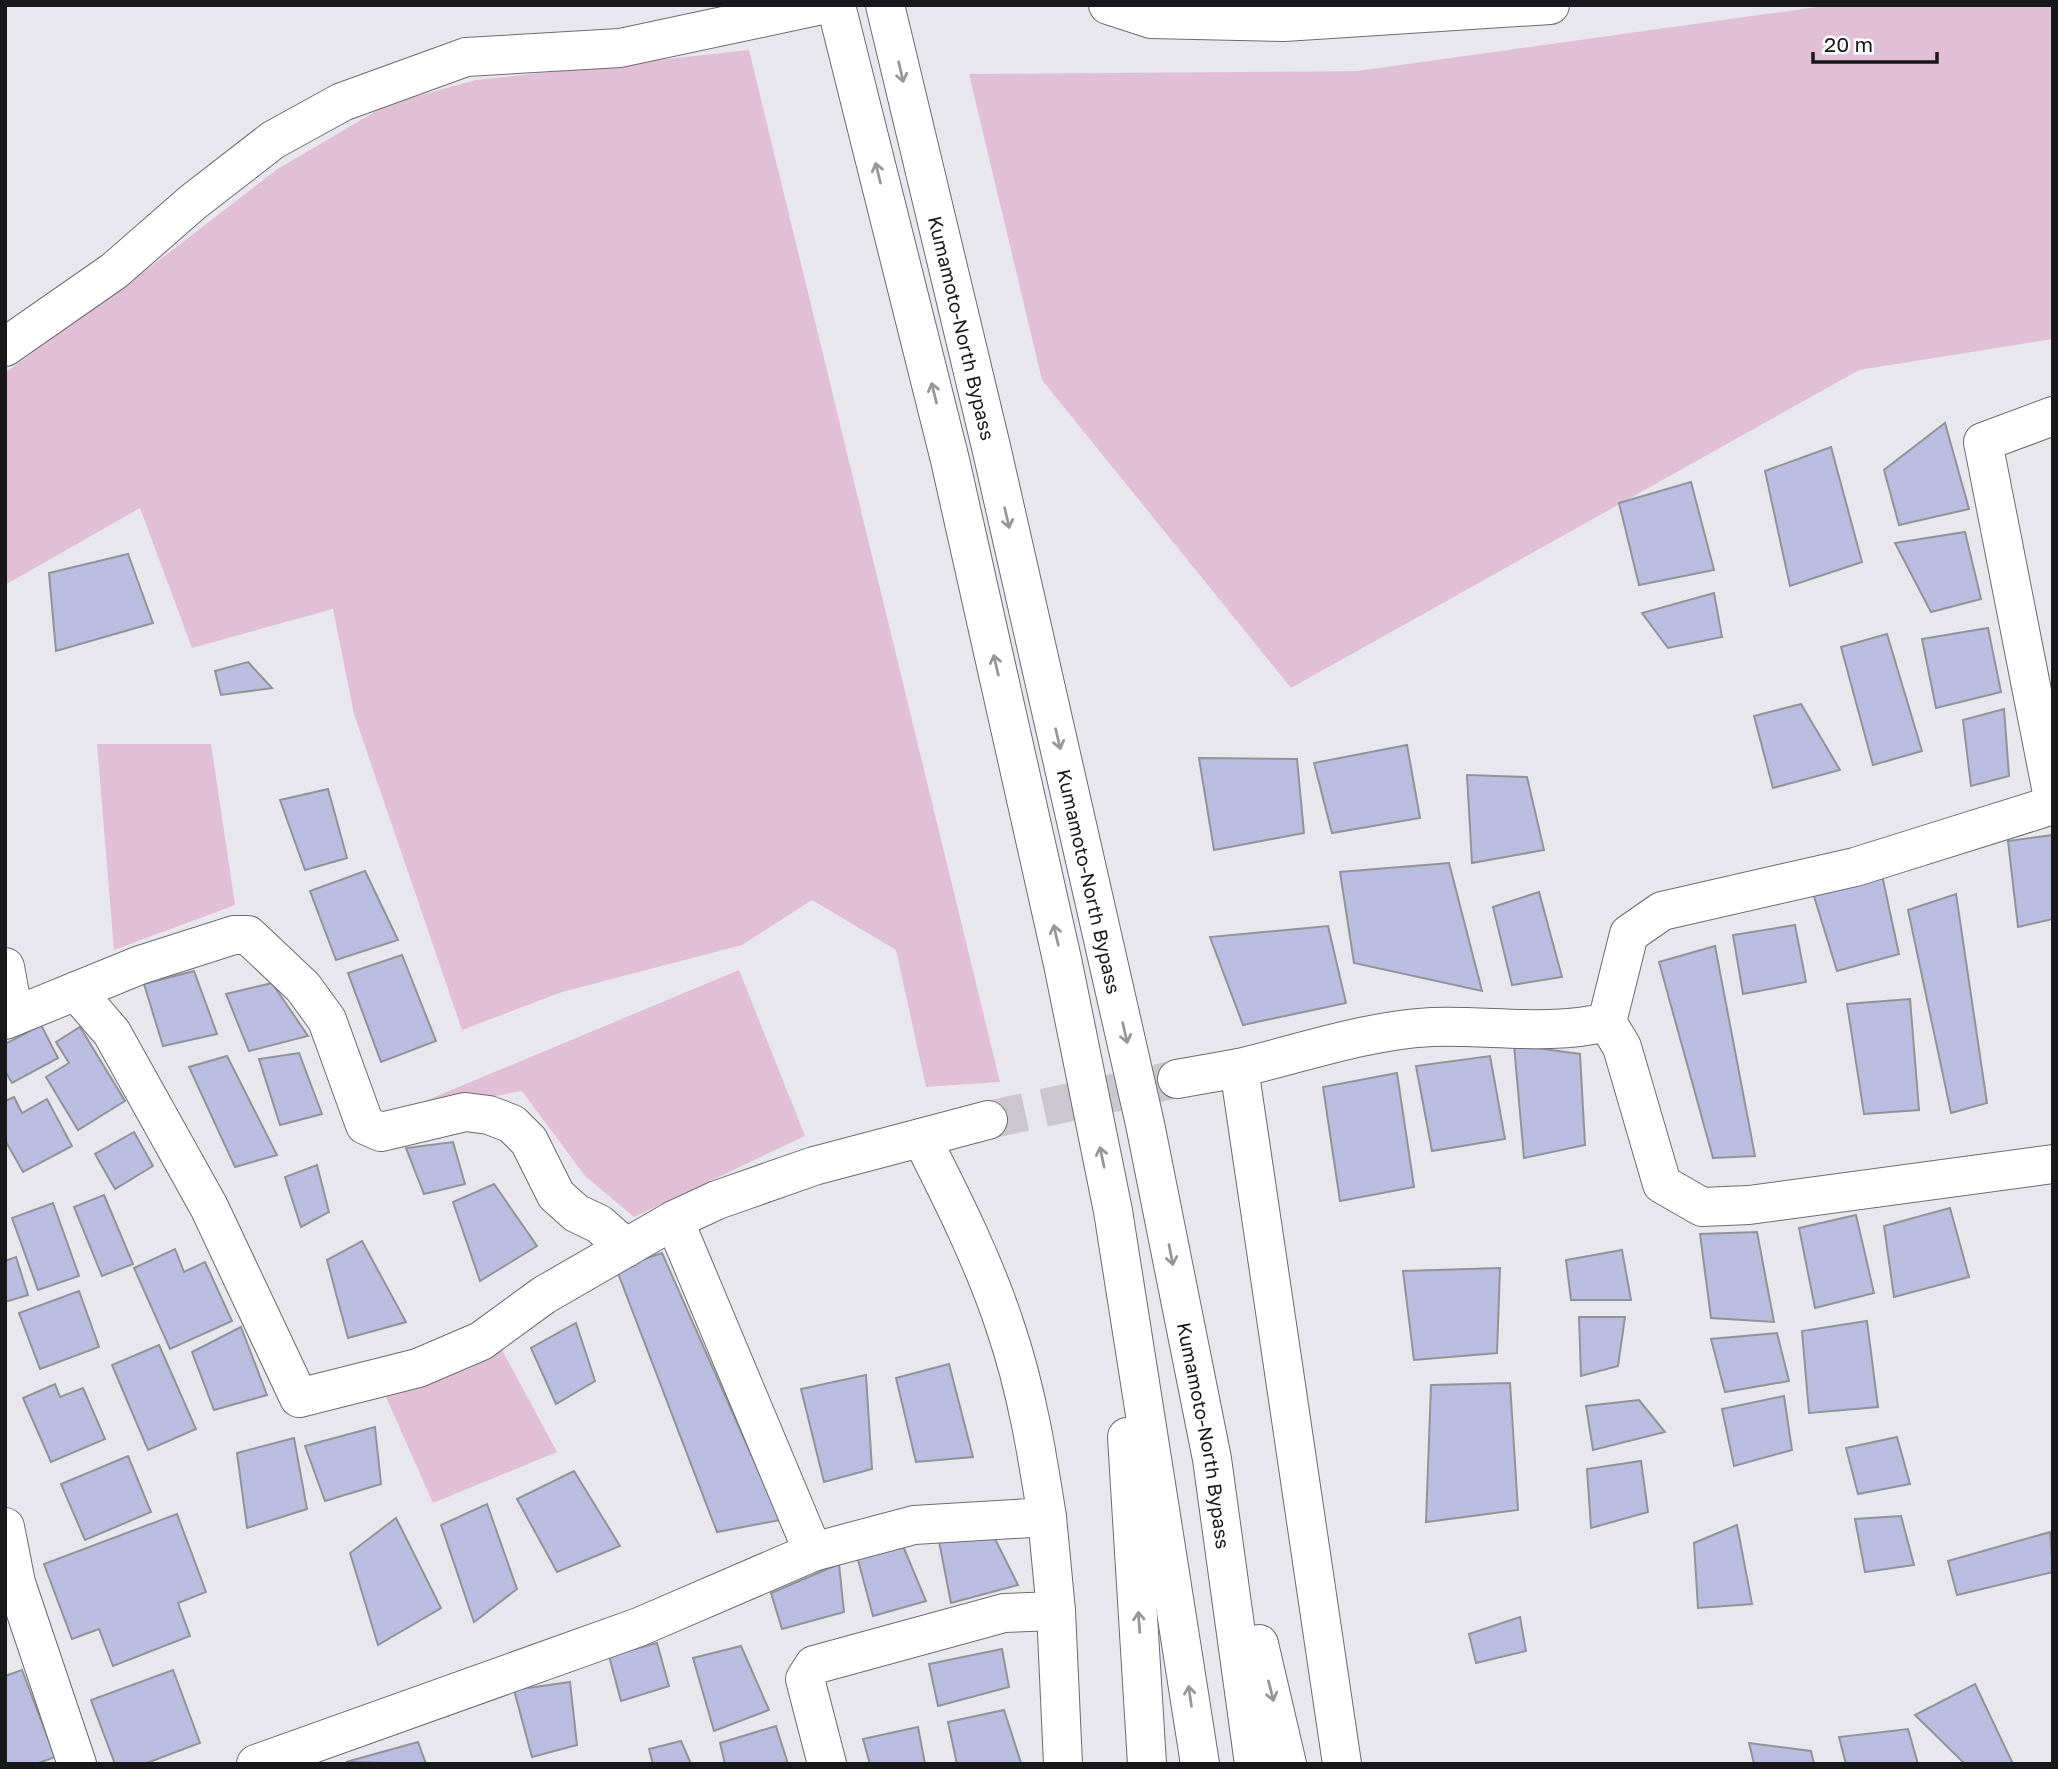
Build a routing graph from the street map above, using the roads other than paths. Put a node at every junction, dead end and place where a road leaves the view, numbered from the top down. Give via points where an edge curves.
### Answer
1 (822, 5) edge
2 (836, 5) edge
3 (885, 5) edge
4 (1108, 5) edge
5 (1550, 5) edge
6 (5, 347) edge
7 (2053, 416) edge
8 (2053, 798) edge
9 (2053, 805) edge
10 (5, 967) edge
11 (76, 991) junction
12 (10, 1018) edge
13 (1607, 1023) junction
14 (1239, 1068) junction
15 (1178, 1079) tunnel mouth
16 (988, 1120) tunnel mouth
17 (922, 1139) junction
18 (2053, 1164) edge
19 (1113, 1211) junction
20 (674, 1220) junction
21 (626, 1248) junction
22 (1212, 1459) junction
23 (1047, 1517) junction
24 (5, 1527) edge
25 (813, 1552) junction
26 (1056, 1611) junction
27 (77, 1764) edge
28 (256, 1764) edge
29 (827, 1764) edge
30 (1063, 1764) edge
31 (1147, 1764) edge
32 (1200, 1764) edge
33 (1254, 1764) edge
34 (1287, 1764) edge
35 (1342, 1764) edge

1 - 6 main road via 620,48 466,57 342,102 273,140 114,271
19 -> 2 main road via 1063,964 950,460
3 -> 22 main road, Kumamoto-North Bypass via 1125,1033
4 - 5 main road via 1150,19 1284,22
7 - 8 main road via 1983,442
9 - 13 main road via 1855,867 1662,911 1629,934
10 - 12 main road
11 - 12 main road
11 - 21 main road via 152,961 234,935 248,935 303,987 327,1020 365,1125 381,1132 465,1112 512,1124 529,1141 556,1195
11 - 21 main road via 112,1033 209,1207 299,1398 418,1368 481,1341 544,1295
13 - 14 main road via 1574,1030 1429,1027
13 - 18 main road via 1622,1047 1662,1184 1702,1207 1749,1205
14 - 15 main road
14 - 35 main road
16 - 17 main road
17 - 20 main road via 814,1166
17 - 23 main road via 958,1210 1006,1329 1034,1428
31 -> 19 main road
32 -> 19 main road
20 - 21 main road
20 - 25 main road
22 - 33 main road, Kumamoto-North Bypass
22 -> 34 main road
23 - 25 main road via 914,1525
23 - 26 main road
24 - 27 main road via 16,1583
25 - 28 main road via 639,1627
26 - 29 main road via 1004,1614 814,1665 805,1679
26 - 30 main road

